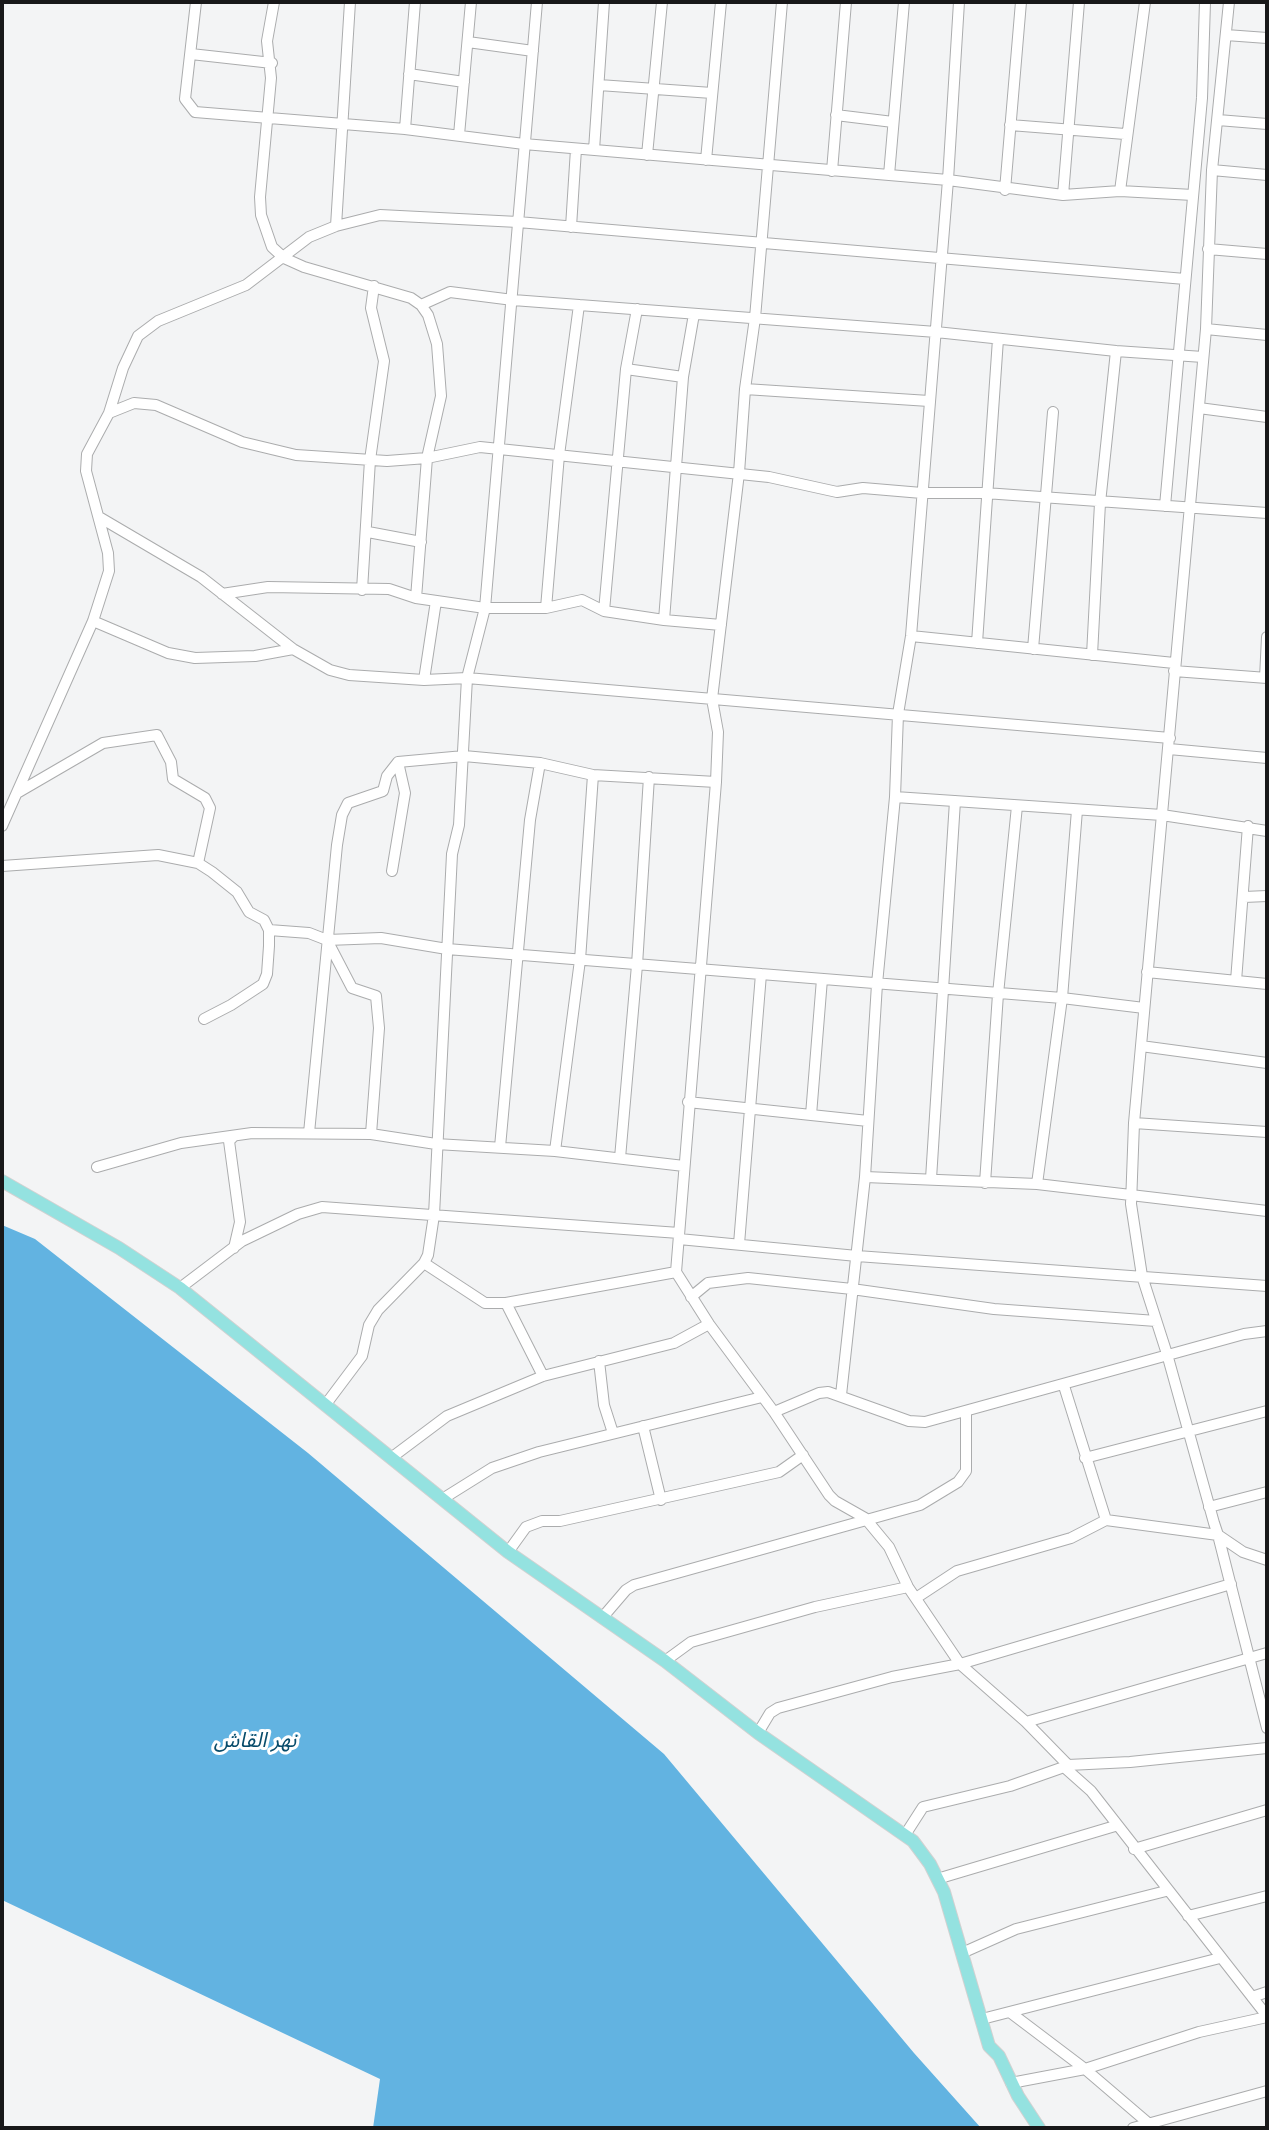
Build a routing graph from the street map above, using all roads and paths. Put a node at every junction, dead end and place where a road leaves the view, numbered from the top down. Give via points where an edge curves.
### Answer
1 (196, 2) edge
2 (274, 2) edge
3 (350, 2) edge
4 (415, 2) edge
5 (471, 2) edge
6 (537, 2) edge
7 (604, 2) edge
8 (662, 2) edge
9 (721, 2) edge
10 (782, 2) edge
11 (846, 2) edge
12 (904, 2) edge
13 (959, 2) edge
14 (1021, 2) edge
15 (1079, 2) edge
16 (1145, 2) edge
17 (1204, 2) edge
18 (1229, 2) edge
19 (1226, 36) junction
20 (1267, 38) edge
21 (468, 42) junction
22 (533, 51) junction
23 (191, 54) junction
24 (272, 63) junction
25 (409, 74) junction
26 (464, 82) junction
27 (598, 85) junction
28 (653, 89) junction
29 (712, 93) junction
30 (836, 115) junction
31 (268, 118) junction
32 (1218, 120) junction
33 (894, 122) junction
34 (342, 124) junction
35 (1267, 124) edge
36 (1010, 125) junction
37 (405, 128) junction
38 (1068, 130) junction
39 (1125, 134) junction
40 (459, 135) junction
41 (524, 144) junction
42 (576, 149) junction
43 (594, 150) junction
44 (647, 155) junction
45 (706, 160) junction
46 (767, 165) junction
47 (832, 170) junction
48 (1213, 170) junction
49 (889, 175) junction
50 (1267, 175) edge
51 (948, 180) junction
52 (1005, 190) junction
53 (1120, 191) junction
54 (1063, 195) junction
55 (1193, 195) junction
56 (518, 222) junction
57 (336, 226) junction
58 (571, 227) junction
59 (760, 243) junction
60 (1208, 249) junction
61 (1267, 254) edge
62 (284, 258) junction
63 (942, 258) junction
64 (1185, 279) junction
65 (374, 286) junction
66 (513, 300) junction
67 (421, 305) junction
68 (579, 305) junction
69 (637, 309) junction
70 (694, 314) junction
71 (755, 318) junction
72 (1206, 329) junction
73 (936, 332) junction
74 (1267, 335) edge
75 (998, 340) junction
76 (1116, 351) junction
77 (1178, 356) junction
78 (1203, 357) junction
79 (626, 369) junction
80 (683, 377) junction
81 (745, 389) junction
82 (929, 401) junction
83 (1199, 408) junction
84 (1053, 412) dead end
85 (110, 414) junction
86 (1267, 417) edge
87 (498, 449) junction
88 (559, 455) junction
89 (427, 458) junction
90 (370, 460) junction
91 (620, 460) junction
92 (675, 466) junction
93 (739, 473) junction
94 (985, 493) junction
95 (922, 494) junction
96 (1043, 497) junction
97 (1100, 503) junction
98 (1165, 506) junction
99 (1191, 508) junction
100 (1267, 513) edge
101 (99, 517) junction
102 (368, 532) junction
103 (421, 542) junction
104 (362, 590) junction
105 (222, 594) junction
106 (416, 598) junction
107 (436, 601) junction
108 (485, 608) junction
109 (546, 608) junction
110 (604, 611) junction
111 (93, 621) junction
112 (664, 621) junction
113 (722, 625) junction
114 (911, 636) junction
115 (1267, 637) edge
116 (977, 643) junction
117 (293, 649) junction
118 (1033, 649) junction
119 (1092, 655) junction
120 (1174, 667) junction
121 (467, 678) junction
122 (1266, 678) edge
123 (424, 680) junction
124 (712, 699) junction
125 (898, 715) junction
126 (1169, 744) junction
127 (464, 756) junction
128 (1267, 758) edge
129 (398, 762) junction
130 (540, 763) junction
131 (593, 775) junction
132 (649, 777) junction
133 (716, 782) junction
134 (17, 793) junction
135 (895, 797) junction
136 (955, 801) junction
137 (1017, 806) junction
138 (1077, 810) junction
139 (1162, 815) junction
140 (2, 826) edge
141 (1248, 826) junction
142 (1267, 831) edge
143 (198, 863) junction
144 (2, 866) edge
145 (392, 871) dead end
146 (1267, 896) edge
147 (1244, 897) junction
148 (269, 930) junction
149 (327, 940) junction
150 (447, 949) junction
151 (518, 954) junction
152 (580, 960) junction
153 (637, 965) junction
154 (701, 969) junction
155 (1147, 972) junction
156 (761, 974) junction
157 (822, 979) junction
158 (1236, 981) junction
159 (877, 984) junction
160 (1267, 984) edge
161 (945, 990) junction
162 (998, 994) junction
163 (1062, 998) junction
164 (1144, 1008) junction
165 (204, 1019) dead end
166 (1141, 1046) junction
167 (1267, 1063) edge
168 (688, 1102) junction
169 (750, 1110) junction
170 (811, 1115) junction
171 (868, 1121) junction
172 (1134, 1123) junction
173 (1267, 1132) edge
174 (309, 1133) junction
175 (371, 1134) junction
176 (234, 1136) junction
177 (436, 1144) junction
178 (500, 1147) junction
179 (555, 1151) junction
180 (620, 1158) junction
181 (684, 1166) junction
182 (97, 1167) dead end
183 (865, 1177) junction
184 (931, 1179) junction
185 (2, 1181) edge
186 (985, 1183) junction
187 (1037, 1184) junction
188 (1131, 1195) junction
189 (1267, 1211) edge
190 (434, 1215) junction
191 (679, 1236) junction
192 (739, 1244) junction
193 (233, 1251) junction
194 (856, 1256) junction
195 (424, 1263) junction
196 (676, 1272) junction
197 (1142, 1276) junction
198 (1267, 1286) edge
199 (180, 1288) junction
200 (852, 1289) junction
201 (691, 1297) junction
202 (506, 1303) junction
203 (1156, 1321) junction
204 (709, 1324) junction
205 (1267, 1331) edge
206 (1167, 1354) junction
207 (599, 1361) junction
208 (543, 1376) junction
209 (1064, 1386) junction
210 (841, 1395) junction
211 (762, 1396) junction
212 (326, 1404) junction
213 (966, 1411) junction
214 (1267, 1411) edge
215 (774, 1412) junction
216 (643, 1426) junction
217 (1189, 1431) junction
218 (613, 1433) junction
219 (803, 1455) junction
220 (391, 1458) junction
221 (1085, 1458) junction
222 (1267, 1492) edge
223 (444, 1498) junction
224 (661, 1500) junction
225 (1209, 1507) junction
226 (865, 1518) junction
227 (1106, 1520) junction
228 (1218, 1535) junction
229 (508, 1552) junction
230 (1267, 1560) edge
231 (1231, 1584) junction
232 (908, 1587) junction
233 (916, 1598) junction
234 (602, 1618) junction
235 (1267, 1653) edge
236 (1250, 1658) junction
237 (666, 1661) junction
238 (960, 1664) junction
239 (1026, 1722) junction
240 (1267, 1728) edge
241 (758, 1733) junction
242 (1267, 1748) edge
243 (1066, 1766) junction
244 (1267, 1810) edge
245 (1115, 1826) junction
246 (905, 1835) junction
247 (1134, 1849) junction
248 (937, 1879) junction
249 (1166, 1891) junction
250 (1267, 1896) edge
251 (1188, 1916) junction
252 (962, 1953) junction
253 (1220, 1958) junction
254 (1267, 1992) edge
255 (1252, 1997) junction
256 (1011, 2013) junction
257 (1267, 2017) edge
258 (982, 2019) junction
259 (1085, 2069) junction
260 (1011, 2083) junction
261 (1267, 2091) edge
262 (1151, 2125) edge
263 (1040, 2128) edge
264 (1133, 2128) edge

1 - 23 street
2 - 24 street via 267,41
3 - 34 street
4 - 25 street
5 - 21 street
6 - 22 street
7 - 27 street
8 - 28 street
9 - 29 street
10 - 46 street
11 - 30 street
12 - 33 street
13 - 51 street
14 - 36 street
15 - 38 street
16 - 39 street
17 - 18 street
17 - 55 street
18 - 19 street
19 - 20 street
19 - 32 street
21 - 22 street
21 - 26 street
22 - 41 street
23 - 24 street
23 - 31 street via 188,107 195,112
24 - 31 street
25 - 26 street
25 - 37 street
26 - 40 street
27 - 28 street
27 - 43 street
28 - 29 street
28 - 44 street
29 - 45 street
30 - 33 street
30 - 47 street
31 - 34 street
31 - 62 street via 261,215 272,247
32 - 35 street
32 - 48 street
33 - 49 street
34 - 37 street
34 - 57 street
36 - 38 street
36 - 52 street
37 - 40 street
38 - 39 street
38 - 54 street
39 - 53 street
40 - 41 street
41 - 42 street
41 - 56 street
42 - 43 street
42 - 58 street
43 - 44 street
44 - 45 street
45 - 46 street
46 - 47 street
46 - 59 street
47 - 49 street
48 - 50 street
48 - 60 street
49 - 51 street
51 - 52 street
51 - 63 street
52 - 54 street
53 - 54 street
53 - 55 street
55 - 64 street
56 - 57 street via 391,215
56 - 58 street
56 - 66 street
57 - 62 street via 309,237
58 - 59 street
59 - 63 street
59 - 71 street
60 - 61 street
60 - 72 street
62 - 65 street
62 - 85 street via 246,285 158,321 138,336
63 - 64 street
63 - 73 street
64 - 77 street
65 - 67 street
65 - 90 street via 371,308 384,361
66 - 67 street via 450,292
66 - 68 street
66 - 87 street
67 - 89 street via 434,332 441,373 441,396
68 - 69 street
68 - 88 street
69 - 70 street
69 - 79 street
70 - 71 street
70 - 80 street
71 - 73 street
71 - 81 street
72 - 74 street
72 - 78 street
73 - 75 street
73 - 82 street
75 - 76 street
75 - 94 street
76 - 77 street
76 - 97 street
77 - 78 street
77 - 98 street
78 - 83 street
79 - 80 street
79 - 91 street
80 - 92 street
81 - 82 street
81 - 93 street
82 - 95 street
83 - 86 street
83 - 99 street
84 - 96 street
85 - 90 street via 134,403 156,405 187,421 272,450
85 - 101 street via 87,454 86,471
87 - 88 street
87 - 89 street via 480,447
87 - 108 street
88 - 91 street
88 - 109 street
89 - 90 street
89 - 103 street
90 - 102 street
91 - 92 street
91 - 110 street
92 - 93 street
92 - 112 street
93 - 95 street via 837,492 863,488
93 - 113 street
94 - 95 street
94 - 96 street
94 - 116 street
95 - 114 street
96 - 97 street
96 - 118 street
97 - 98 street
97 - 119 street
98 - 99 street
99 - 100 street
99 - 120 street
101 - 105 street via 182,564
101 - 111 street via 109,571
102 - 103 street
102 - 104 street
103 - 106 street
104 - 105 street via 268,587
104 - 106 street via 389,589
105 - 117 street
106 - 107 street
107 - 108 street
107 - 123 street
108 - 109 street
108 - 121 street
109 - 110 street via 582,600
110 - 112 street
111 - 117 street via 168,653 195,658
111 - 134 street
112 - 113 street
113 - 124 street
114 - 116 street
114 - 125 street
115 - 122 street
116 - 118 street
117 - 123 street via 349,675
118 - 119 street
119 - 120 street
120 - 122 street
120 - 126 street
121 - 123 street
121 - 124 street
121 - 127 street
124 - 125 street
124 - 133 street via 718,732
125 - 126 street
125 - 135 street
126 - 128 street
126 - 139 street
127 - 129 street
127 - 130 street
127 - 150 street
129 - 145 street via 405,793
129 - 149 street via 387,776 383,792 344,808
130 - 131 street
130 - 151 street
131 - 132 street
131 - 152 street
132 - 133 street
132 - 153 street
133 - 154 street
134 - 140 street
134 - 143 street via 103,743 157,735 171,762 173,779 205,798 210,808
135 - 136 street
135 - 159 street
136 - 137 street
136 - 161 street
137 - 138 street
137 - 162 street
138 - 139 street
138 - 163 street
139 - 141 street
139 - 155 street
141 - 142 street
141 - 147 street
143 - 144 street via 158,855
143 - 148 street via 237,892 249,912 264,920
146 - 147 street
147 - 158 street
148 - 149 street via 309,933
148 - 165 street via 263,984
149 - 150 street via 382,938
149 - 174 street
149 - 175 street via 352,988 376,996 379,1028
150 - 151 street
150 - 177 street
151 - 152 street
151 - 178 street
152 - 153 street
152 - 179 street
153 - 154 street
153 - 180 street
154 - 156 street
154 - 168 street
155 - 158 street
155 - 164 street
156 - 157 street
156 - 169 street
157 - 159 street
157 - 170 street
158 - 160 street
159 - 161 street
159 - 171 street
161 - 162 street
161 - 184 street
162 - 163 street
162 - 186 street
163 - 164 street
163 - 187 street
164 - 166 street
166 - 167 street
166 - 172 street
168 - 169 street
168 - 181 street
169 - 170 street
169 - 192 street
170 - 171 street
171 - 183 street
172 - 173 street
172 - 188 street
174 - 175 street
174 - 176 street
175 - 177 street
176 - 182 street via 181,1143
176 - 193 street via 229,1141 240,1222
177 - 178 street
177 - 190 street
178 - 179 street
179 - 180 street
180 - 181 street
181 - 191 street
183 - 184 street
183 - 194 street
184 - 186 street
185 - 199 main road
186 - 187 street
187 - 188 street
188 - 189 street
188 - 197 street
190 - 191 street
190 - 193 street via 323,1207 266,1228
190 - 195 street
191 - 192 street
191 - 196 street
192 - 194 street
193 - 199 street
194 - 197 street
194 - 200 street
195 - 202 street via 485,1303
195 - 212 street via 378,1310 369,1325 362,1356
196 - 201 street
196 - 202 street
197 - 198 street
197 - 203 street
199 - 212 main road
200 - 201 street via 748,1278 708,1283
200 - 203 street via 994,1310
200 - 210 street
201 - 204 street
202 - 208 street
203 - 206 street
204 - 207 street via 674,1343
204 - 211 street
205 - 206 street
206 - 209 street
206 - 217 street
207 - 208 street
207 - 218 street
208 - 220 street via 447,1416
209 - 213 street
209 - 221 street
210 - 213 street via 917,1422
210 - 215 street via 819,1393
211 - 215 street
211 - 216 street
212 - 220 main road
213 - 226 street via 967,1465 962,1477 910,1509
214 - 217 street
215 - 219 street
216 - 218 street
216 - 224 street
217 - 221 street
217 - 225 street
218 - 223 street via 492,1468
219 - 224 street via 779,1472
219 - 226 street via 835,1501
220 - 223 main road
221 - 227 street
222 - 225 street
223 - 229 main road
224 - 229 street via 542,1521 526,1527
225 - 228 street
226 - 232 street via 889,1547
226 - 234 street via 629,1587
227 - 228 street
227 - 233 street via 1071,1538 957,1571
228 - 230 street via 1242,1552
228 - 231 street
229 - 234 main road
231 - 236 street
231 - 238 street
232 - 233 street
232 - 237 street via 691,1642
233 - 238 street
234 - 237 main road
235 - 236 street
236 - 239 street
236 - 240 street
237 - 241 main road
238 - 239 street
238 - 241 street via 891,1677 778,1708
239 - 243 street
241 - 246 main road
242 - 243 street
243 - 245 street
243 - 246 street via 1010,1786 922,1807
244 - 247 street
245 - 247 street
245 - 248 street
246 - 248 main road
247 - 249 street
248 - 252 main road
249 - 251 street
249 - 252 street via 1016,1928
250 - 251 street
251 - 253 street
252 - 258 main road
253 - 255 street
253 - 256 street
254 - 255 street
255 - 257 street
256 - 258 street
256 - 259 street
257 - 259 street via 1199,2032
258 - 260 main road via 989,2046
259 - 260 street
259 - 262 street
260 - 263 main road
261 - 262 street
262 - 264 street

